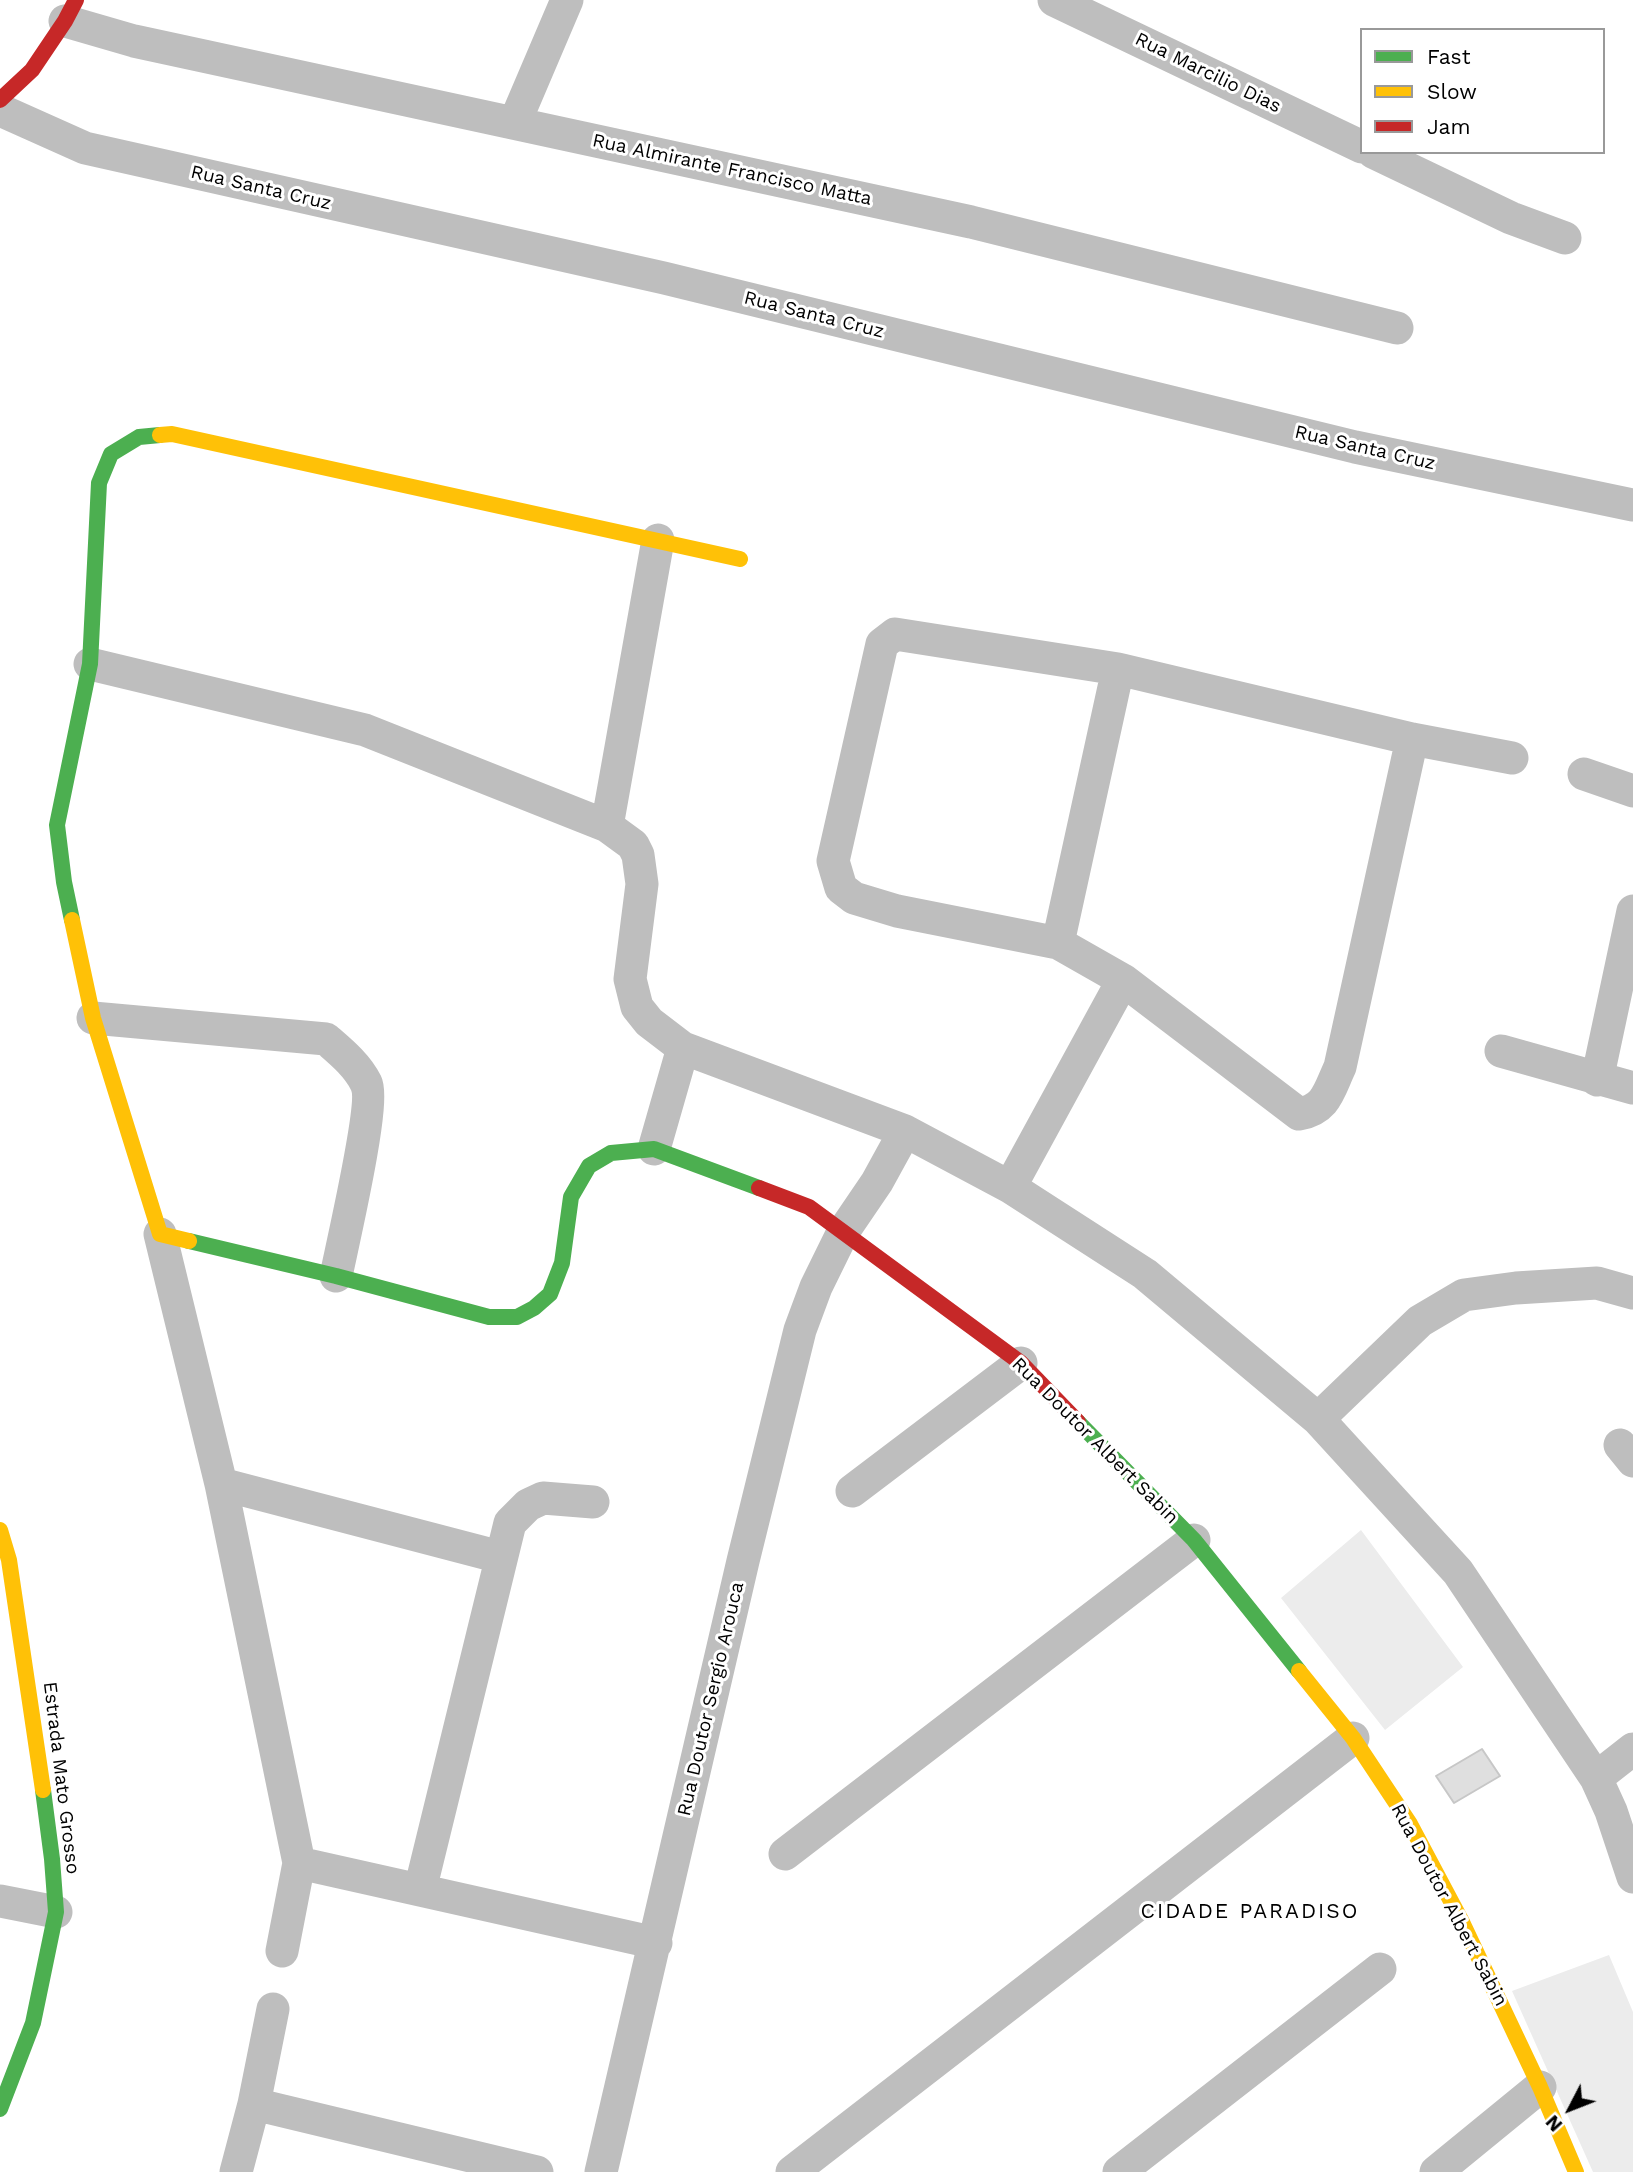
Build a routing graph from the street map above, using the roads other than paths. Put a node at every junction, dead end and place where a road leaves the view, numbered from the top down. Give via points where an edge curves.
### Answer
1 (568, 0) edge
2 (1054, 0) edge
3 (70, 11) edge
4 (0, 100) edge
5 (0, 110) edge
6 (515, 122) junction
7 (1360, 146) edge
8 (1377, 154) edge
9 (1565, 238) dead end
10 (1397, 328) dead end
11 (1633, 505) edge
12 (658, 540) junction
13 (740, 559) dead end
14 (90, 664) junction
15 (1118, 669) junction
16 (1412, 739) junction
17 (1512, 758) dead end
18 (1584, 775) dead end
19 (1633, 791) edge
20 (607, 826) junction
21 (1633, 911) edge
22 (1058, 943) junction
23 (1123, 979) junction
24 (93, 1018) junction
25 (683, 1048) junction
26 (1500, 1051) dead end
27 (1597, 1080) junction
28 (1633, 1088) edge
29 (905, 1131) junction
30 (654, 1149) junction
31 (1010, 1187) junction
32 (843, 1232) junction
33 (160, 1234) junction
34 (336, 1276) junction
35 (1633, 1293) edge
36 (1021, 1363) junction
37 (1318, 1419) junction
38 (221, 1484) junction
39 (852, 1491) dead end
40 (593, 1502) dead end
41 (1194, 1540) junction
42 (3, 1552) edge
43 (500, 1557) junction
44 (1353, 1738) junction
45 (1633, 1749) edge
46 (1596, 1778) junction
47 (1622, 1803) edge
48 (785, 1854) dead end
49 (299, 1863) junction
50 (1633, 1877) edge
51 (420, 1890) junction
52 (0, 1900) edge
53 (55, 1912) junction
54 (656, 1943) junction
55 (282, 1951) dead end
56 (1380, 1969) dead end
57 (273, 2009) dead end
58 (1540, 2087) junction
59 (254, 2104) junction
60 (0, 2109) edge
61 (236, 2172) edge
62 (537, 2172) edge
63 (601, 2172) edge
64 (792, 2172) edge
65 (1119, 2172) edge
66 (1436, 2172) edge
67 (1576, 2172) edge

1 - 6 street
2 - 7 street, Rua Marcilio Dias
3 - 4 street via 32,70
3 - 6 street, Rua Almirante Francisco Matta via 134,41
5 - 11 street, Rua Santa Cruz via 85,148 664,278 1355,447
6 - 10 street, Rua Almirante Francisco Matta via 971,222
8 - 9 street via 1511,218
12 - 13 street
12 - 14 street via 172,434 139,437 111,454 99,483
12 - 20 street
14 - 20 street via 365,730
14 - 24 street via 57,825 64,882
15 - 16 street
15 - 22 street
15 - 22 street via 895,634 888,638 882,644 832,861 841,888 854,898
16 - 17 street
16 - 23 street via 1340,1067 1324,1101 1313,1111 1299,1114
18 - 19 street
20 - 25 street via 638,855 642,884 630,979 637,1007
21 - 27 street
22 - 23 street
23 - 31 street
24 - 33 street
24 - 34 street via 326,1039 346,1056 368,1085 367,1120
25 - 29 street
25 - 30 street
26 - 27 street
27 - 28 street
29 - 31 street
29 - 32 street
30 - 32 street, Rua Doutor Albert Sabin via 789,1199
30 - 34 street via 611,1153 589,1166 571,1197 562,1263 550,1294 517,1317 489,1317
31 - 37 street via 1145,1273
32 - 36 street, Rua Doutor Albert Sabin
32 - 54 street, Rua Doutor Sergio Arouca via 800,1330
33 - 34 street
33 - 38 street
35 - 37 street via 1597,1283 1464,1295 1420,1321
36 - 39 street
36 - 41 street, Rua Doutor Albert Sabin
37 - 46 street via 1458,1572
38 - 43 street
38 - 49 street
40 - 43 street via 543,1499 528,1505 510,1523
41 - 44 street, Rua Doutor Albert Sabin
41 - 48 street
42 - 53 street, Estrada Mato Grosso via 52,1859
43 - 51 street
44 - 58 street, Rua Doutor Albert Sabin via 1410,1824
44 - 64 street
45 - 46 street
46 - 47 street
47 - 50 street
49 - 51 street
49 - 55 street
51 - 54 street
52 - 53 street
53 - 60 street, Estrada Mato Grosso via 33,2023
54 - 63 street, Rua Doutor Sergio Arouca
56 - 65 street
57 - 59 street
58 - 66 street
58 - 67 street, Rua Doutor Albert Sabin
59 - 61 street
59 - 62 street

